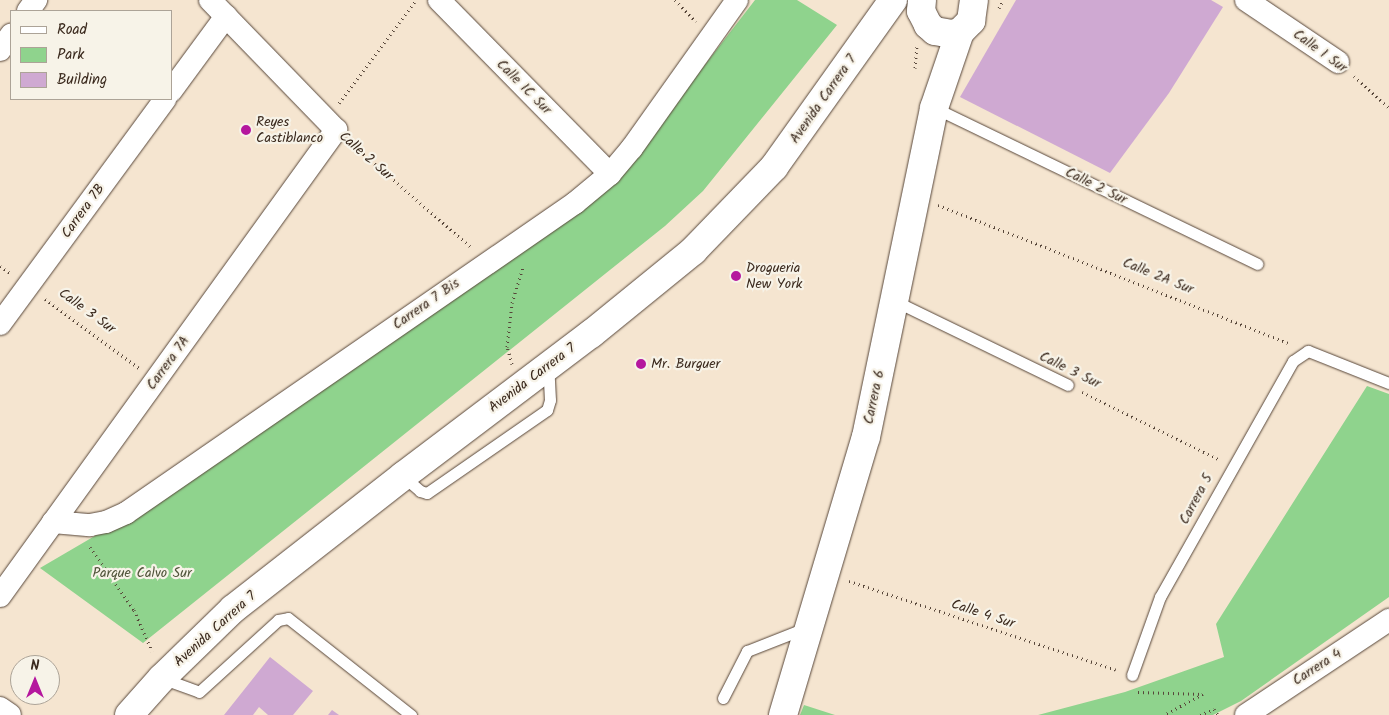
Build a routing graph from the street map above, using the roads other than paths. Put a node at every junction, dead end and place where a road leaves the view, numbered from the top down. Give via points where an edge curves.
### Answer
1 (210, 0) edge
2 (439, 0) edge
3 (737, 0) edge
4 (974, 0) edge
5 (1246, 0) edge
6 (886, 9) edge
7 (226, 16) junction
8 (932, 24) edge
9 (10, 36) edge
10 (0, 50) edge
11 (1338, 62) road end
12 (172, 90) edge
13 (164, 100) edge
14 (934, 108) junction
15 (331, 125) joint
16 (610, 174) junction
17 (1257, 264) dead end
18 (895, 301) junction
19 (0, 324) edge
20 (1389, 383) edge
21 (1068, 386) road end
22 (64, 524) junction
23 (0, 596) edge
24 (1389, 620) edge
25 (812, 625) junction
26 (1132, 675) road end
27 (162, 678) junction
28 (723, 698) dead end
29 (0, 708) edge
30 (10, 715) edge
31 (129, 715) edge
32 (411, 715) edge
33 (783, 715) edge
34 (1246, 715) edge

1 - 7 street, Calle 2 Sur
2 - 16 street, Calle 1C Sur
3 - 16 street, Carrera 7 Bis
4 - 8 main road, Carrera 6 via 971,21
5 - 11 street, Calle 1 Sur
6 - 8 main road
6 - 27 main road, Avenida Carrera 7 via 811,118 737,208 645,292 233,609
7 - 12 street
7 - 15 street, Calle 2 Sur
8 - 14 main road, Carrera 6 via 943,74
9 - 10 street
13 - 19 street, Carrera 7B
14 - 17 lane, Calle 2 Sur
14 - 18 main road, Carrera 6
15 - 22 street, Carrera 7A via 156,380
16 - 22 street, Carrera 7 Bis via 575,203 126,512 106,522
18 - 21 lane, Calle 3 Sur
18 - 25 main road, Carrera 6 via 866,437
20 - 26 lane, Carrera 5 via 1308,351 1293,361 1160,598
22 - 23 street, Carrera 7A
24 - 34 street, Carrera 4
25 - 28 lane via 747,651
25 - 33 main road, Carrera 6
27 - 31 main road, Avenida Carrera 7
27 - 32 lane via 199,692 278,620 288,618
29 - 30 street

